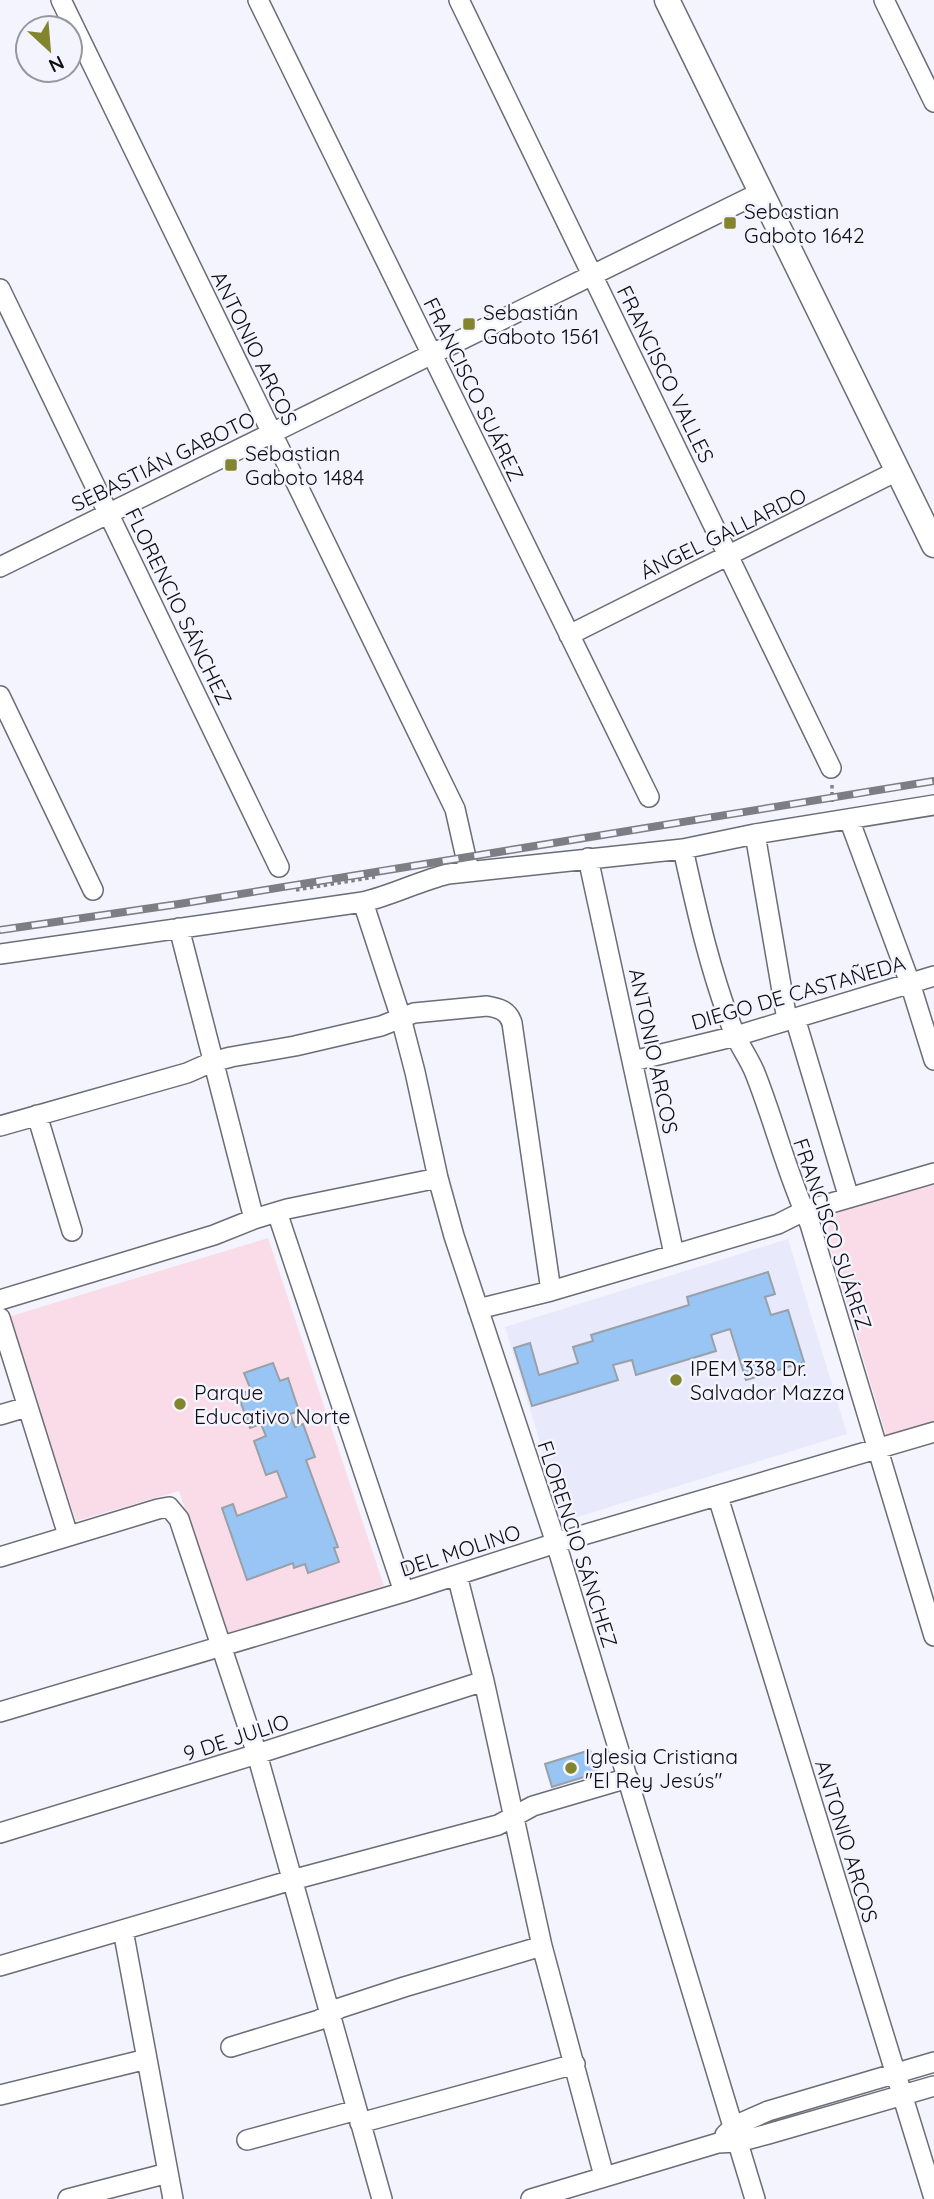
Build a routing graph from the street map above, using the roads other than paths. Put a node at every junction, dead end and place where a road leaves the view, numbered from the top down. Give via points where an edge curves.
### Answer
1 (61, 0) edge
2 (258, 0) edge
3 (458, 0) edge
4 (667, 0) edge
5 (884, 0) edge
6 (934, 102) edge
7 (761, 192) junction
8 (593, 276) junction
9 (0, 289) edge
10 (432, 355) junction
11 (271, 434) junction
12 (897, 471) junction
13 (109, 512) junction
14 (932, 535) edge
15 (728, 555) junction
16 (0, 567) edge
17 (569, 635) junction
18 (0, 696) edge
19 (831, 768) road end
20 (649, 797) dead end
21 (934, 805) edge
22 (841, 820) junction
23 (755, 834) junction
24 (683, 849) junction
25 (588, 858) junction
26 (279, 867) dead end
27 (469, 871) junction
28 (93, 890) dead end
29 (363, 902) junction
30 (179, 928) junction
31 (0, 954) edge
32 (934, 976) edge
33 (910, 983) junction
34 (401, 1018) junction
35 (791, 1019) junction
36 (736, 1036) junction
37 (934, 1060) edge
38 (633, 1061) junction
39 (212, 1062) junction
40 (37, 1115) junction
41 (0, 1126) edge
42 (934, 1172) edge
43 (438, 1178) junction
44 (849, 1198) junction
45 (804, 1211) junction
46 (277, 1212) junction
47 (254, 1219) junction
48 (72, 1231) dead end
49 (674, 1254) junction
50 (551, 1291) junction
51 (0, 1300) edge
52 (478, 1309) junction
53 (0, 1318) edge
54 (27, 1407) junction
55 (0, 1415) edge
56 (934, 1432) edge
57 (878, 1448) junction
58 (718, 1497) junction
59 (68, 1535) junction
60 (556, 1543) junction
61 (0, 1556) edge
62 (457, 1575) junction
63 (404, 1592) junction
64 (934, 1636) edge
65 (220, 1646) junction
66 (484, 1681) junction
67 (0, 1712) edge
68 (257, 1754) junction
69 (628, 1778) junction
70 (514, 1815) junction
71 (0, 1833) edge
72 (292, 1880) junction
73 (123, 1930) junction
74 (542, 1945) junction
75 (0, 1966) edge
76 (330, 2013) junction
77 (231, 2047) dead end
78 (147, 2059) junction
79 (934, 2062) edge
80 (575, 2064) junction
81 (894, 2074) junction
82 (934, 2086) edge
83 (0, 2095) edge
84 (902, 2095) junction
85 (359, 2116) junction
86 (736, 2134) junction
87 (247, 2140) dead end
88 (168, 2173) junction
89 (604, 2176) junction
90 (566, 2194) edge
91 (934, 2198) edge
92 (68, 2199) edge
93 (173, 2199) edge
94 (382, 2199) edge
95 (531, 2199) edge
96 (755, 2199) edge

1 - 11 street, ANTONIO ARCOS
2 - 10 street, FRANCISCO SUÁREZ
3 - 8 street, FRANCISCO VALLES
4 - 7 main road
5 - 6 street
7 - 8 street, SEBASTIÁN GABOTO
7 - 12 main road
8 - 10 street, SEBASTIÁN GABOTO
8 - 15 street, FRANCISCO VALLES
9 - 13 street, FLORENCIO SÁNCHEZ
10 - 11 street, SEBASTIÁN GABOTO
10 - 17 street, FRANCISCO SUÁREZ
11 - 13 street, SEBASTIÁN GABOTO
11 - 27 street, ANTONIO ARCOS via 455,809
12 - 14 main road
12 - 15 street, ÁNGEL GALLARDO
13 - 16 street, SEBASTIÁN GABOTO
13 - 26 street, FLORENCIO SÁNCHEZ
15 - 17 street, ÁNGEL GALLARDO
15 - 19 street, FRANCISCO VALLES
17 - 20 street, FRANCISCO SUÁREZ
18 - 28 street
21 - 22 street
22 - 23 street
22 - 33 street
23 - 24 street
23 - 35 street
24 - 25 street
24 - 36 street, FRANCISCO SUÁREZ via 705,943
25 - 27 street
25 - 38 street, ANTONIO ARCOS
27 - 29 street via 432,878
29 - 30 street
29 - 34 street, FLORENCIO SÁNCHEZ
30 - 31 street
30 - 39 street
32 - 33 street, DIEGO DE CASTAÑEDA
33 - 35 street, DIEGO DE CASTAÑEDA
33 - 37 street
34 - 39 street
34 - 43 street, FLORENCIO SÁNCHEZ
34 - 50 street via 487,1006 510,1018
35 - 36 street, DIEGO DE CASTAÑEDA
35 - 44 street
36 - 38 street, DIEGO DE CASTAÑEDA
36 - 45 street, FRANCISCO SUÁREZ via 754,1071
38 - 49 street, ANTONIO ARCOS
39 - 40 street
39 - 47 street
40 - 41 street
40 - 48 street
42 - 44 street
43 - 46 street
43 - 52 street, FLORENCIO SÁNCHEZ
44 - 45 street
45 - 49 street via 778,1224
45 - 57 street, FRANCISCO SUÁREZ
46 - 47 street
46 - 63 street
47 - 51 street
49 - 50 street
50 - 52 street
52 - 60 street, FLORENCIO SÁNCHEZ
53 - 54 street
54 - 55 street
54 - 59 street
56 - 57 street, DEL MOLINO
57 - 58 street, DEL MOLINO
57 - 64 street, FRANCISCO SUÁREZ
58 - 60 street, DEL MOLINO
58 - 81 street, ANTONIO ARCOS
59 - 61 street
59 - 65 street via 169,1507 179,1519
60 - 62 street, DEL MOLINO
60 - 69 street, FLORENCIO SÁNCHEZ
62 - 63 street, DEL MOLINO
62 - 66 street
63 - 65 street, DEL MOLINO
65 - 67 street, DEL MOLINO
65 - 68 street
66 - 68 street, 9 DE JULIO
66 - 70 street
68 - 71 street, 9 DE JULIO
68 - 72 street
69 - 70 street
69 - 86 street, FLORENCIO SÁNCHEZ
70 - 72 street via 498,1825
70 - 74 street
72 - 73 street
72 - 76 street
73 - 75 street
73 - 78 street
74 - 76 street
74 - 80 street
76 - 77 street
76 - 85 street
78 - 83 street
78 - 88 street
79 - 81 street
80 - 85 street
80 - 89 street
81 - 84 street, ANTONIO ARCOS
81 - 86 street via 768,2111
82 - 84 street
84 - 86 street
84 - 91 street, ANTONIO ARCOS
85 - 87 street
85 - 94 street
86 - 89 street
86 - 96 street, FLORENCIO SÁNCHEZ
88 - 92 street
88 - 93 street
89 - 90 street
90 - 95 street

